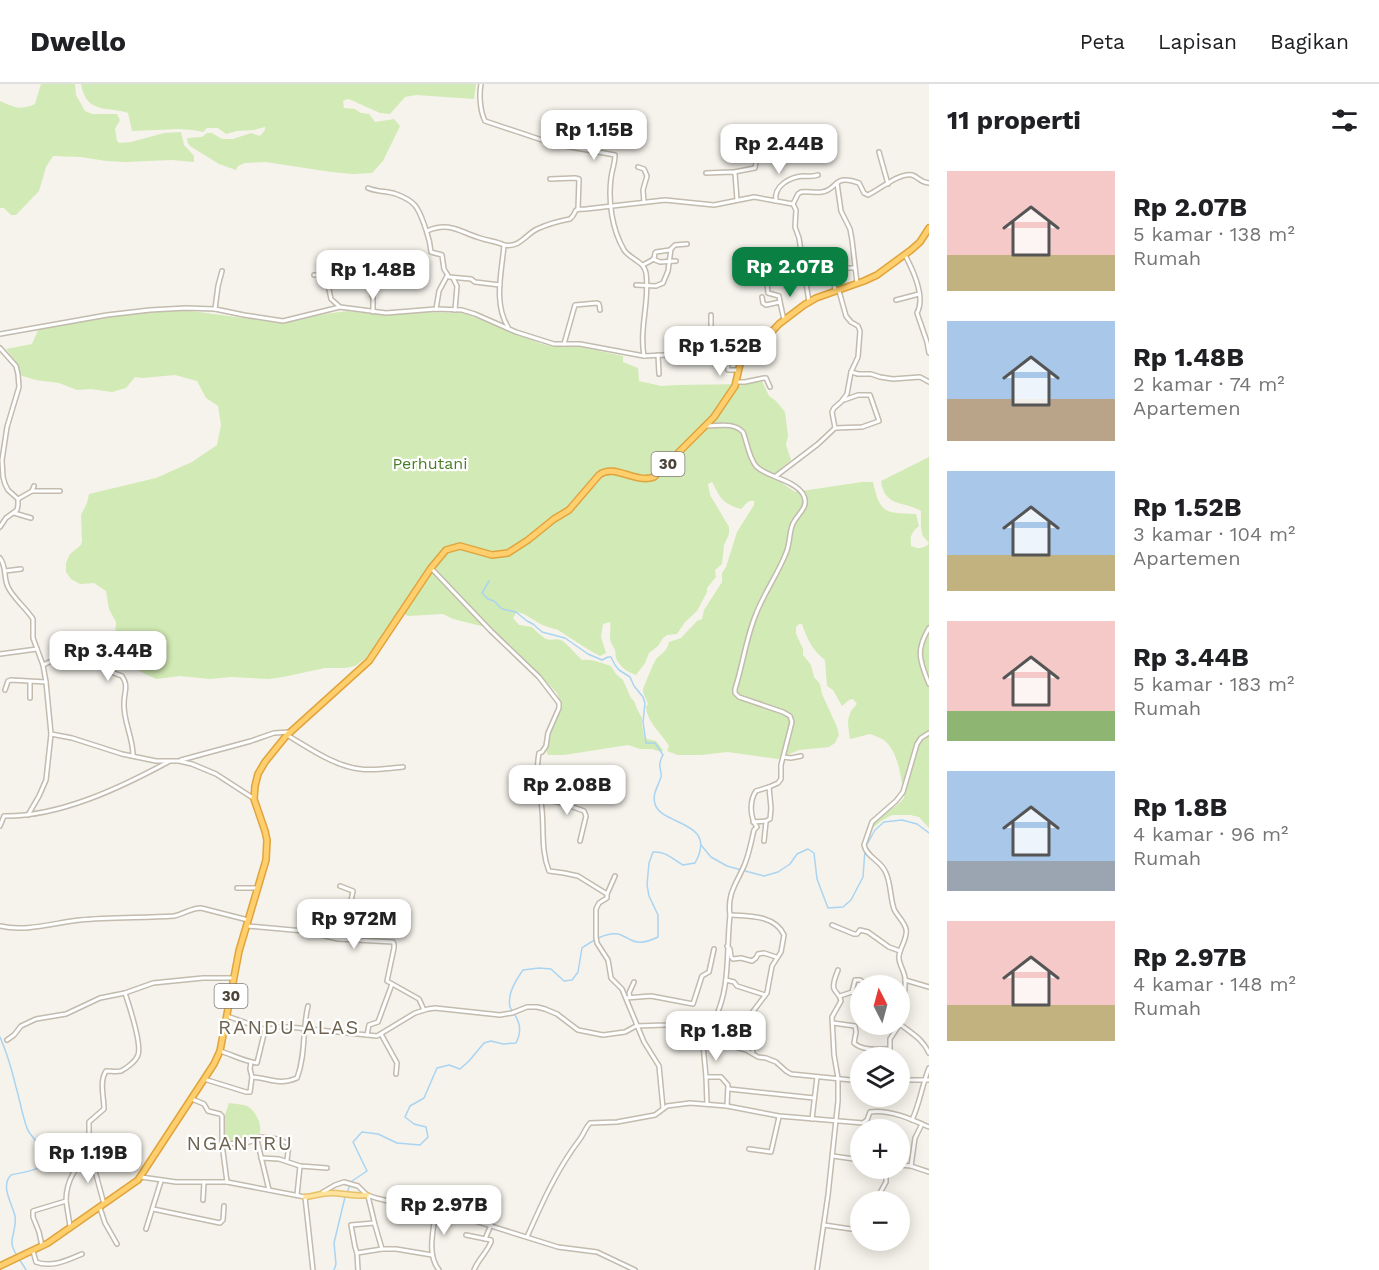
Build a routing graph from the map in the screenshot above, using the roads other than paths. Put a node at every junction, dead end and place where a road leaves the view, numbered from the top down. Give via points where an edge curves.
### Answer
1 (480, 84) edge
2 (879, 153) dead end
3 (756, 162) dead end
4 (638, 167) dead end
5 (732, 172) junction
6 (706, 173) dead end
7 (818, 175) dead end
8 (550, 179) dead end
9 (837, 182) junction
10 (929, 183) edge
11 (888, 184) junction
12 (368, 188) dead end
13 (737, 200) junction
14 (776, 201) junction
15 (644, 202) junction
16 (793, 204) junction
17 (611, 206) junction
18 (578, 208) junction
19 (929, 228) edge
20 (427, 231) junction
21 (687, 244) dead end
22 (504, 245) junction
23 (671, 249) junction
24 (905, 255) junction
25 (740, 257) dead end
26 (652, 259) junction
27 (676, 261) dead end
28 (802, 261) junction
29 (670, 262) junction
30 (770, 264) junction
31 (643, 265) junction
32 (832, 268) junction
33 (855, 268) junction
34 (222, 271) dead end
35 (314, 275) dead end
36 (447, 276) junction
37 (453, 278) junction
38 (805, 279) junction
39 (773, 283) junction
40 (857, 283) junction
41 (500, 285) junction
42 (636, 285) dead end
43 (646, 285) junction
44 (837, 290) junction
45 (371, 291) dead end
46 (919, 294) junction
47 (762, 297) dead end
48 (896, 300) dead end
49 (780, 302) junction
50 (809, 302) junction
51 (340, 307) junction
52 (215, 309) junction
53 (436, 309) junction
54 (455, 310) junction
55 (600, 310) dead end
56 (373, 312) junction
57 (711, 315) dead end
58 (784, 320) junction
59 (509, 328) junction
60 (751, 330) dead end
61 (0, 334) edge
62 (691, 337) dead end
63 (564, 344) junction
64 (757, 347) junction
65 (0, 348) edge
66 (929, 353) edge
67 (658, 355) junction
68 (644, 356) junction
69 (694, 356) junction
70 (727, 356) junction
71 (745, 356) junction
72 (720, 357) junction
73 (738, 370) junction
74 (851, 372) junction
75 (659, 374) dead end
76 (736, 382) junction
77 (929, 382) edge
78 (770, 387) dead end
79 (843, 400) junction
80 (706, 426) junction
81 (835, 428) junction
82 (776, 476) junction
83 (34, 486) dead end
84 (32, 491) junction
85 (60, 491) dead end
86 (18, 499) junction
87 (14, 513) junction
88 (31, 518) dead end
89 (0, 527) edge
90 (0, 558) edge
91 (431, 567) junction
92 (21, 569) dead end
93 (5, 571) junction
94 (929, 628) edge
95 (37, 649) junction
96 (0, 654) edge
97 (43, 665) junction
98 (30, 682) junction
99 (46, 682) junction
100 (929, 684) edge
101 (5, 690) dead end
102 (30, 698) dead end
103 (929, 733) edge
104 (51, 734) junction
105 (288, 734) junction
106 (133, 756) junction
107 (801, 756) dead end
108 (783, 757) junction
109 (179, 761) junction
110 (169, 762) junction
111 (403, 767) dead end
112 (770, 788) junction
113 (254, 799) junction
114 (541, 799) junction
115 (28, 814) junction
116 (766, 821) junction
117 (753, 822) junction
118 (0, 826) edge
119 (580, 841) dead end
120 (764, 841) dead end
121 (615, 876) dead end
122 (340, 886) dead end
123 (237, 888) dead end
124 (256, 888) junction
125 (607, 894) junction
126 (730, 915) junction
127 (247, 922) junction
128 (831, 925) dead end
129 (0, 926) edge
130 (343, 939) junction
131 (727, 946) junction
132 (714, 949) dead end
133 (900, 951) junction
134 (777, 957) junction
135 (838, 970) dead end
136 (904, 975) edge
137 (234, 978) junction
138 (726, 980) junction
139 (910, 981) edge
140 (634, 982) dead end
141 (392, 984) junction
142 (929, 987) edge
143 (126, 993) junction
144 (850, 993) edge
145 (766, 995) junction
146 (840, 996) junction
147 (628, 998) junction
148 (308, 1006) dead end
149 (424, 1010) junction
150 (227, 1016) junction
151 (701, 1022) junction
152 (833, 1023) junction
153 (636, 1026) junction
154 (304, 1029) junction
155 (266, 1030) junction
156 (910, 1031) edge
157 (381, 1034) junction
158 (367, 1035) junction
159 (6, 1040) dead end
160 (703, 1042) junction
161 (929, 1042) edge
162 (926, 1046) junction
163 (860, 1047) edge
164 (220, 1051) junction
165 (753, 1053) junction
166 (929, 1053) edge
167 (251, 1062) junction
168 (929, 1068) edge
169 (396, 1074) dead end
170 (252, 1077) junction
171 (706, 1077) junction
172 (817, 1077) junction
173 (838, 1078) junction
174 (850, 1079) edge
175 (204, 1080) junction
176 (910, 1080) edge
177 (924, 1080) junction
178 (929, 1080) edge
179 (729, 1089) junction
180 (192, 1098) junction
181 (814, 1098) junction
182 (707, 1104) junction
183 (727, 1106) junction
184 (663, 1108) junction
185 (779, 1116) junction
186 (812, 1119) junction
187 (912, 1120) junction
188 (837, 1121) junction
189 (922, 1124) junction
190 (929, 1126) edge
191 (257, 1140) junction
192 (222, 1144) junction
193 (749, 1149) dead end
194 (833, 1156) junction
195 (92, 1158) junction
196 (261, 1158) junction
197 (850, 1158) edge
198 (287, 1160) junction
199 (135, 1166) dead end
200 (300, 1166) junction
201 (911, 1166) joint
202 (327, 1168) dead end
203 (929, 1172) edge
204 (141, 1177) junction
205 (161, 1181) junction
206 (204, 1182) junction
207 (227, 1182) junction
208 (269, 1190) junction
209 (297, 1195) junction
210 (321, 1195) junction
211 (368, 1195) junction
212 (305, 1197) junction
213 (203, 1200) dead end
214 (66, 1201) junction
215 (102, 1205) junction
216 (224, 1206) dead end
217 (153, 1209) junction
218 (436, 1209) junction
219 (374, 1223) junction
220 (490, 1225) junction
221 (823, 1225) junction
222 (70, 1227) junction
223 (146, 1229) dead end
224 (850, 1229) edge
225 (466, 1235) dead end
226 (527, 1237) junction
227 (485, 1239) junction
228 (117, 1244) dead end
229 (42, 1246) junction
230 (382, 1249) junction
231 (33, 1251) junction
232 (357, 1253) junction
233 (82, 1254) dead end
234 (432, 1255) junction
235 (0, 1266) edge
236 (313, 1270) edge
237 (358, 1270) edge
238 (439, 1270) edge
239 (474, 1270) edge
240 (635, 1270) edge
241 (817, 1270) edge

1 - 17 street via 485,121 554,144 615,155
2 - 11 street
3 - 5 street via 755,168
4 - 15 street via 647,176
5 - 6 street
5 - 13 street via 736,177
7 - 14 street via 802,175 779,187
8 - 18 street via 579,179
9 - 11 street via 857,182 868,195
9 - 16 street via 825,191 801,192
9 - 33 street via 841,211 850,229
10 - 11 street via 909,175
12 - 20 street via 413,202
13 - 14 street via 754,197
13 - 15 street via 714,205
14 - 16 street
15 - 17 street
16 - 28 street
17 - 18 street
17 - 31 street via 613,224 624,249
18 - 22 street via 570,219 536,230 515,245
19 - 24 highway, 30
20 - 22 street via 438,227 456,229
20 - 36 street via 431,252 442,255
21 - 23 street
22 - 41 street
23 - 26 street via 656,252
23 - 29 street
24 - 40 highway, 30 via 877,275
24 - 46 street
25 - 30 street
26 - 29 street
26 - 31 street
27 - 29 street
28 - 30 street via 790,261 782,268
28 - 38 street
29 - 43 street via 663,283
30 - 39 street
31 - 43 street
32 - 33 street
32 - 38 street via 813,269
32 - 44 street
33 - 40 street
34 - 52 street
35 - 51 street via 326,275 331,298
36 - 37 street
36 - 53 street
37 - 41 street
37 - 54 street via 458,286
38 - 39 street
38 - 50 street
39 - 49 street via 767,284 767,292 779,296
40 - 44 highway, 30
41 - 59 street via 500,304
42 - 43 street
43 - 68 street
44 - 50 highway, 30
44 - 74 street via 846,316 860,331 858,357
45 - 56 street
46 - 48 street
46 - 66 street via 917,313
47 - 49 street via 766,305
49 - 58 street
50 - 58 highway, 30
51 - 52 street via 283,321
51 - 56 street
52 - 61 street via 139,311
53 - 54 street
53 - 56 street
54 - 59 street
55 - 63 street via 597,303 575,305
57 - 72 street via 711,344
58 - 64 highway, 30
59 - 63 street via 547,343
60 - 64 street
62 - 69 street
63 - 68 street
64 - 71 highway, 30
65 - 86 street via 18,371 19,387 2,453 6,487
67 - 68 street
67 - 69 street
67 - 75 street
69 - 72 street
70 - 71 street
70 - 72 street
70 - 73 street via 728,370
71 - 73 highway, 30
73 - 76 highway, 30
74 - 77 street via 893,379 921,377
74 - 79 street
76 - 78 street via 764,378
76 - 80 highway, 30
79 - 81 street via 832,412
79 - 81 street via 870,395 879,421
80 - 82 street via 738,427 754,464
80 - 91 highway, 30 via 652,478 602,473 569,510 508,553 492,555 456,546
81 - 82 street
82 - 108 street via 801,491 803,510 795,520 786,554 756,614 735,693 790,716
83 - 84 street
84 - 85 street
84 - 86 street
86 - 87 street
87 - 88 street
87 - 89 street
90 - 93 street
91 - 105 highway, 30 via 369,661
91 - 114 street via 558,700 547,744 538,754
92 - 93 street
93 - 95 street via 9,590 33,619
94 - 100 street via 920,654
95 - 96 street
95 - 97 street
97 - 99 street
97 - 106 street via 70,653 92,650 98,653 105,670 122,676 126,686 125,721
98 - 99 street
98 - 101 street via 11,680
98 - 102 street
99 - 104 street
103 - 133 street via 917,744 900,796 872,822 864,845 866,852 885,869 893,906 906,934
104 - 106 street
104 - 115 street via 46,780
105 - 109 street via 274,734
105 - 111 street via 311,750 349,767
105 - 113 highway, 30 via 261,768
106 - 110 street
107 - 108 street
108 - 112 street via 781,779
109 - 110 street
109 - 113 street via 207,770
110 - 115 street via 102,794
112 - 116 street via 771,814
112 - 117 street via 754,793
113 - 124 highway, 30 via 267,840 266,860
114 - 119 street via 585,811
114 - 125 street via 548,870 578,876
115 - 118 street via 5,816
116 - 117 street
116 - 120 street
117 - 126 street via 757,827 730,897
121 - 125 street
122 - 130 street via 353,891
123 - 124 street
124 - 127 highway, 30
125 - 147 street via 596,909 597,943 608,960 611,978
126 - 131 street
126 - 134 street via 777,924 784,935
127 - 129 street via 195,908 174,916 23,928
127 - 130 street
127 - 137 highway, 30
128 - 133 street via 854,934 868,932
130 - 141 street via 394,943 386,980
131 - 134 street via 733,959 752,961 761,953
131 - 138 street
132 - 147 street via 710,972 702,976 693,1004 651,996
133 - 136 street
134 - 145 street
135 - 146 street via 834,987
137 - 143 street via 161,982
137 - 150 highway, 30
138 - 145 street
138 - 151 street via 716,1018
139 - 142 street
140 - 147 street
141 - 149 street via 419,999
141 - 158 street via 378,1022 369,1025
143 - 159 street via 100,998 62,1015 36,1019
143 - 195 street via 139,1053 124,1069 104,1073 104,1109 89,1122
144 - 146 street
145 - 165 street via 748,1018
146 - 152 street
147 - 153 street
148 - 154 street
149 - 153 street via 500,1014 527,1007 545,1009 578,1030 596,1035 622,1033
149 - 157 street
150 - 155 street
150 - 164 highway, 30
151 - 153 street via 684,1020
151 - 160 street
152 - 163 street via 855,1026 854,1042
152 - 173 street
153 - 184 street via 660,1070
154 - 155 street
154 - 158 street
154 - 170 street via 296,1079 276,1082
155 - 167 street via 258,1062
156 - 162 street
157 - 158 street
157 - 169 street via 397,1063
160 - 165 street
160 - 171 street
161 - 162 street
162 - 166 street
164 - 167 street
164 - 175 highway, 30
165 - 172 street via 776,1062 788,1073
167 - 170 street
168 - 177 street
170 - 175 street via 249,1092
171 - 179 street via 721,1077
171 - 182 street
172 - 173 street
172 - 181 street
173 - 174 street
173 - 188 street
175 - 180 highway, 30
176 - 177 street
177 - 178 street
177 - 187 street
179 - 181 street
179 - 183 street
180 - 192 street via 222,1116
180 - 204 highway, 30
181 - 186 street
182 - 183 street
182 - 184 street
183 - 185 street
184 - 226 street via 655,1114 588,1125 556,1177
185 - 186 street
185 - 193 street via 771,1152
186 - 188 street
187 - 188 street via 872,1111 865,1122
187 - 189 street
188 - 194 street
189 - 190 street
189 - 201 street via 915,1138
191 - 192 street
191 - 196 street
191 - 198 street via 263,1137 287,1142
192 - 207 street
194 - 197 street
194 - 221 street
195 - 199 street via 116,1159
195 - 214 street via 75,1171
195 - 215 street
196 - 198 street
196 - 208 street
198 - 200 street
200 - 202 street
200 - 209 street
201 - 203 street
204 - 205 street
204 - 215 highway, 30
205 - 206 street
205 - 217 street
206 - 207 street
206 - 213 street
207 - 208 street
208 - 209 street
209 - 212 street
210 - 211 main road
210 - 211 street via 344,1182 360,1187
210 - 212 main road
211 - 218 street via 404,1206
211 - 219 street
212 - 236 street
214 - 222 street
214 - 229 street via 33,1211
215 - 222 highway, 30
215 - 228 street via 105,1223
216 - 217 street via 224,1220 220,1223
217 - 223 street
218 - 220 street
218 - 234 street
219 - 230 street
219 - 232 street via 351,1225
220 - 226 street
220 - 227 street
221 - 224 street
221 - 241 street
222 - 229 highway, 30
225 - 227 street
226 - 240 street via 558,1247 600,1253
227 - 239 street via 491,1242
229 - 231 highway, 30
230 - 232 street
230 - 234 street
231 - 233 street via 36,1262 42,1264 57,1264
231 - 235 highway, 30
232 - 237 street
234 - 238 street

